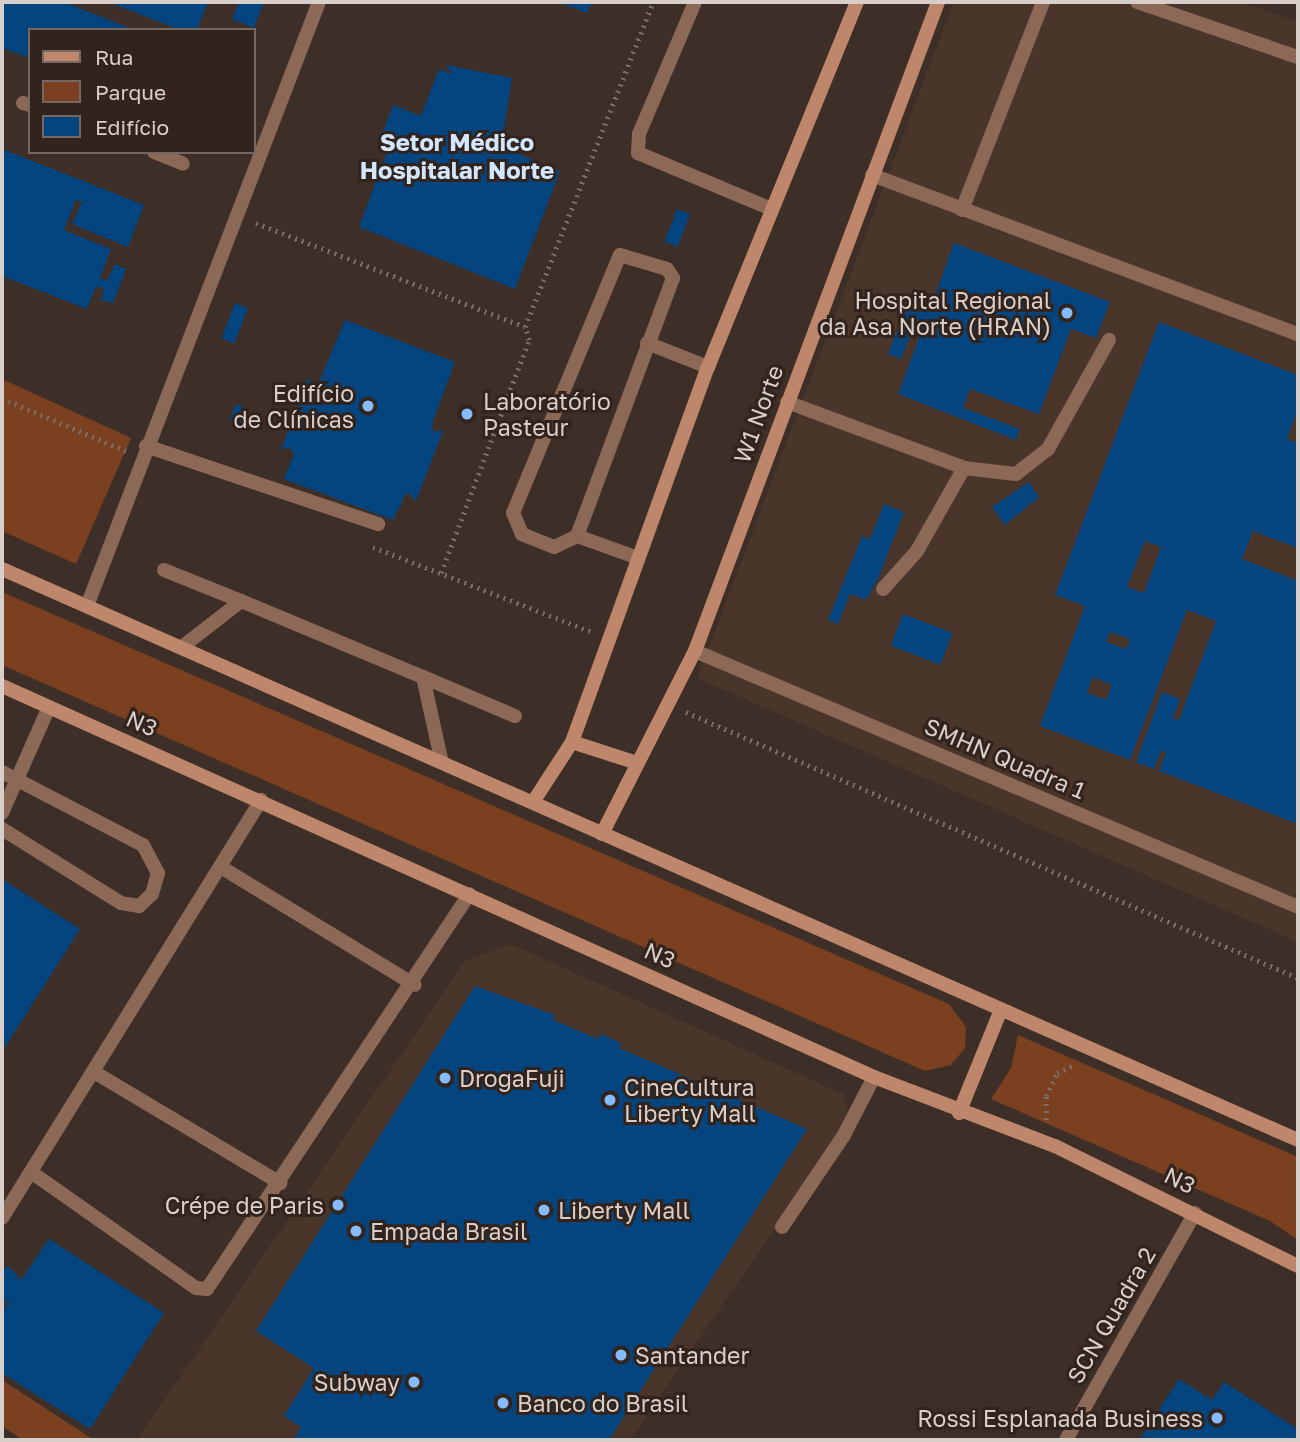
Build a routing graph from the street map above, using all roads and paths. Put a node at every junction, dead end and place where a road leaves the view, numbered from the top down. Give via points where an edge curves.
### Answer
1 (319, 2) edge
2 (653, 2) edge
3 (695, 2) edge
4 (857, 2) edge
5 (938, 2) edge
6 (1044, 2) edge
7 (1137, 2) edge
8 (1298, 57) edge
9 (159, 154) edge
10 (183, 164) dead end
11 (872, 175) junction
12 (771, 209) junction
13 (962, 210) junction
14 (261, 211) dead end
15 (525, 327) junction
16 (1298, 334) edge
17 (1108, 340) dead end
18 (647, 343) junction
19 (708, 367) junction
20 (787, 402) junction
21 (146, 446) junction
22 (964, 468) junction
23 (378, 524) dead end
24 (577, 536) junction
25 (638, 558) junction
26 (2, 569) edge
27 (164, 570) dead end
28 (441, 573) dead end
29 (883, 589) dead end
30 (241, 601) junction
31 (87, 606) junction
32 (182, 647) junction
33 (695, 651) junction
34 (423, 677) junction
35 (2, 686) edge
36 (666, 703) junction
37 (49, 707) junction
38 (515, 716) dead end
39 (572, 742) junction
40 (441, 759) junction
41 (638, 763) junction
42 (2, 772) edge
43 (19, 780) junction
44 (535, 799) junction
45 (261, 800) junction
46 (2, 813) edge
47 (2, 829) edge
48 (602, 834) junction
49 (224, 869) junction
50 (469, 894) junction
51 (1298, 907) edge
52 (1298, 978) edge
53 (415, 985) junction
54 (1000, 1012) junction
55 (1105, 1056) junction
56 (94, 1072) junction
57 (873, 1077) junction
58 (959, 1113) junction
59 (1298, 1140) edge
60 (1055, 1146) junction
61 (31, 1172) junction
62 (280, 1183) junction
63 (1195, 1213) junction
64 (2, 1218) edge
65 (782, 1227) dead end
66 (1298, 1266) edge
67 (1066, 1440) edge

1 - 21 street
2 - 15 path
3 - 12 street via 635,145 641,158
4 - 12 main road
5 - 11 main road, W1 Norte
6 - 13 street
7 - 8 street
9 - 10 street
11 - 13 street
11 - 20 main road, W1 Norte
12 - 19 main road
13 - 16 street
14 - 15 path via 256,223
15 - 28 path via 529,340
17 - 22 street via 1048,449 1016,474
18 - 19 street
18 - 24 street
18 - 24 street via 671,273 620,255 513,513 522,534 533,541 554,547
19 - 25 main road
20 - 22 street
20 - 33 main road, W1 Norte
21 - 23 street
21 - 31 street
22 - 29 street via 917,551
24 - 25 street
25 - 39 main road
26 - 31 main road
27 - 30 street
30 - 32 street
30 - 34 street
31 - 32 main road
32 - 40 main road
33 - 36 main road, W1 Norte
33 - 51 street, SMHN Quadra 1
34 - 38 street
34 - 40 street
35 - 37 main road, N3
36 - 41 main road, W1 Norte
36 - 52 path
37 - 43 street
37 - 45 main road, N3
39 - 41 main road
39 - 44 main road
40 - 44 main road
41 - 48 main road, W1 Norte
42 - 43 street
43 - 46 street
43 - 47 street via 143,845 158,873 152,894 139,906 121,903
44 - 48 main road
45 - 49 street
45 - 50 main road, N3
48 - 54 main road
49 - 53 street
49 - 56 street
50 - 53 street
50 - 57 main road, N3
53 - 62 street
54 - 55 main road
54 - 58 main road
55 - 59 main road
55 - 60 path via 1057,1073 1044,1114
56 - 61 street
56 - 62 street
57 - 58 main road, N3
57 - 65 street via 844,1135
58 - 60 main road, N3
60 - 63 main road, N3
61 - 62 street via 201,1290
61 - 64 street
63 - 66 main road, N3
63 - 67 street, SCN Quadra 2

